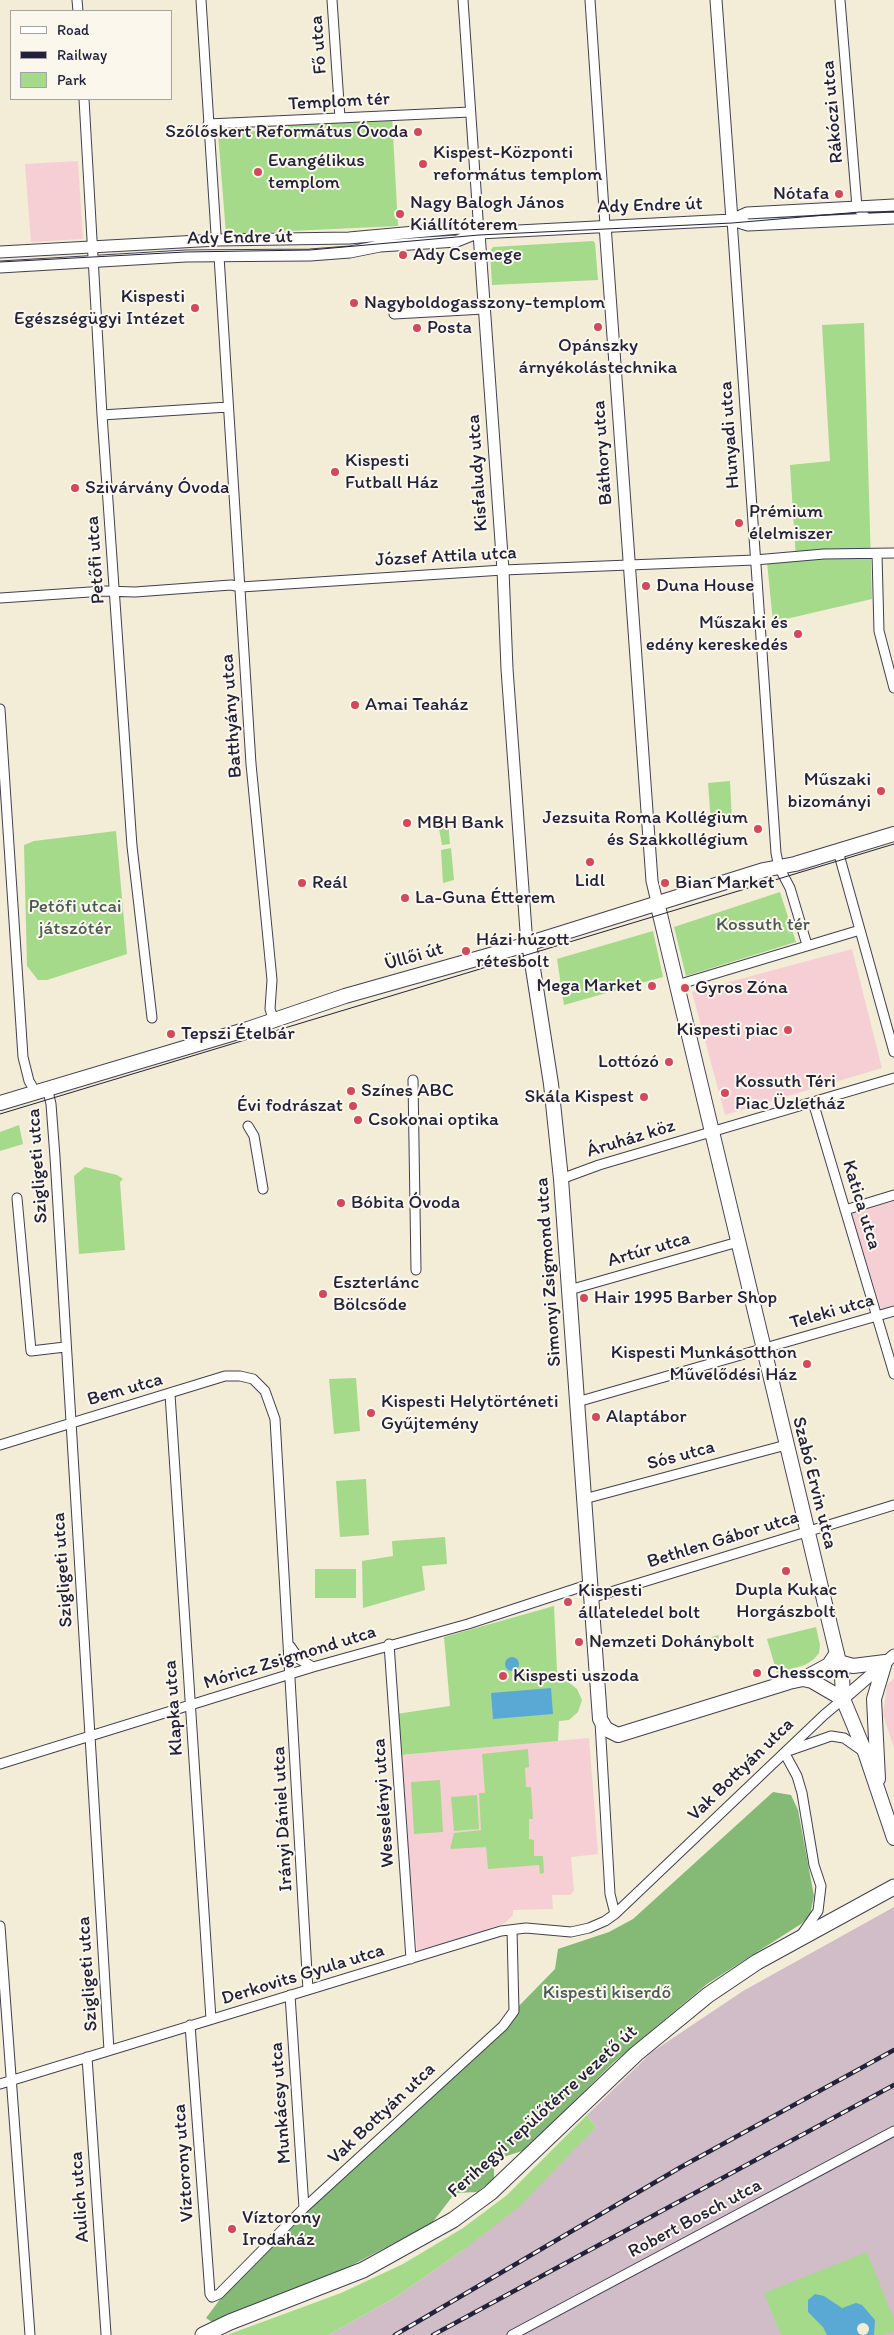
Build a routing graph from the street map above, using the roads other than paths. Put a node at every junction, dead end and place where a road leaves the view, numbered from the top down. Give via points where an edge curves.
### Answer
1 (201, 0) edge
2 (332, 0) edge
3 (463, 0) edge
4 (590, 0) edge
5 (716, 0) edge
6 (840, 0) edge
7 (84, 100) edge
8 (470, 112) junction
9 (340, 118) junction
10 (208, 124) junction
11 (894, 205) edge
12 (857, 207) junction
13 (894, 218) edge
14 (867, 219) junction
15 (732, 220) junction
16 (605, 225) junction
17 (479, 233) junction
18 (216, 234) dead end
19 (93, 246) junction
20 (0, 252) edge
21 (219, 256) junction
22 (94, 262) junction
23 (0, 267) edge
24 (484, 309) junction
25 (394, 314) dead end
26 (228, 408) junction
27 (102, 415) junction
28 (894, 553) edge
29 (877, 554) junction
30 (755, 560) junction
31 (628, 564) junction
32 (502, 570) junction
33 (241, 587) junction
34 (114, 591) junction
35 (0, 598) edge
36 (894, 688) edge
37 (0, 708) edge
38 (894, 834) edge
39 (838, 851) junction
40 (779, 867) junction
41 (657, 902) junction
42 (860, 930) junction
43 (529, 944) junction
44 (807, 944) junction
45 (677, 985) junction
46 (152, 1018) dead end
47 (274, 1021) junction
48 (894, 1052) edge
49 (894, 1078) edge
50 (412, 1080) dead end
51 (42, 1089) junction
52 (0, 1102) edge
53 (813, 1102) junction
54 (248, 1126) dead end
55 (712, 1132) junction
56 (561, 1179) junction
57 (263, 1189) dead end
58 (894, 1195) edge
59 (17, 1198) dead end
60 (845, 1210) junction
61 (738, 1242) junction
62 (416, 1270) dead end
63 (569, 1290) junction
64 (894, 1311) edge
65 (877, 1316) junction
66 (65, 1348) junction
67 (762, 1349) junction
68 (894, 1374) edge
69 (259, 1383) joint
70 (170, 1394) junction
71 (577, 1402) junction
72 (70, 1423) junction
73 (0, 1445) edge
74 (786, 1445) junction
75 (584, 1499) junction
76 (894, 1505) edge
77 (807, 1532) junction
78 (590, 1584) junction
79 (591, 1598) junction
80 (389, 1644) junction
81 (290, 1646) junction
82 (838, 1658) junction
83 (890, 1658) edge
84 (314, 1667) junction
85 (291, 1674) junction
86 (803, 1680) junction
87 (843, 1700) junction
88 (190, 1705) junction
89 (600, 1719) junction
90 (90, 1737) junction
91 (865, 1752) junction
92 (784, 1754) junction
93 (0, 1764) edge
94 (879, 1791) junction
95 (894, 1838) edge
96 (894, 1887) edge
97 (616, 1914) junction
98 (0, 1926) edge
99 (512, 1930) junction
100 (798, 1939) junction
101 (411, 1959) junction
102 (308, 1990) junction
103 (290, 1995) junction
104 (211, 2019) junction
105 (190, 2025) junction
106 (109, 2050) junction
107 (87, 2057) junction
108 (12, 2080) junction
109 (0, 2084) edge
110 (894, 2131) edge
111 (304, 2208) junction
112 (212, 2298) joint
113 (106, 2334) edge
114 (30, 2335) edge
115 (203, 2335) edge
116 (512, 2335) edge

1 - 10 street
2 - 9 street, Fő utca
3 - 8 street, Kisfaludy utca
4 - 16 street, Báthory utca
5 - 15 street, Hunyadi utca
6 - 12 street, Rákóczi utca
7 - 19 street, Petőfi utca
8 - 9 street, Templom tér
8 - 17 street, Kisfaludy utca
9 - 10 street, Templom tér
10 - 18 street
11 - 12 street, Ady Endre út
12 - 14 street
12 - 15 street, Ady Endre út via 747,213
13 - 14 street, Ady Endre út
14 - 15 street, Ady Endre út via 748,226
15 - 16 street, Ady Endre út
15 - 30 street, Hunyadi utca
16 - 17 street, Ady Endre út
16 - 31 street, Báthory utca
17 - 19 street, Ady Endre út via 459,228 349,238
17 - 21 street, Ady Endre út via 457,241 380,246 350,252
17 - 24 street, Kisfaludy utca
19 - 20 street, Ady Endre út
19 - 22 street, Petőfi utca
21 - 22 street, Ady Endre út
21 - 26 street, Batthyány utca
22 - 23 street, Ady Endre út
22 - 27 street, Petőfi utca
24 - 25 street
24 - 32 street, Kisfaludy utca
26 - 27 street
26 - 33 street, Batthyány utca
27 - 34 street, Petőfi utca
28 - 29 street, József Attila utca
29 - 30 street, József Attila utca via 824,554
29 - 36 street via 879,631
30 - 31 street, József Attila utca
30 - 40 street, Hunyadi utca
31 - 32 street, József Attila utca
31 - 41 street, Báthory utca via 652,882
32 - 33 street, József Attila utca
32 - 43 street, Kisfaludy utca
33 - 34 street, József Attila utca
33 - 47 street, Batthyány utca via 251,764 272,980 270,1009
34 - 35 street, József Attila utca
34 - 46 street, Petőfi utca via 132,846
37 - 51 street, Szigligeti utca via 24,1057 29,1081
38 - 39 main road, Üllői út
39 - 40 main road, Üllői út
39 - 42 street
40 - 41 main road, Üllői út
40 - 44 street via 790,888
41 - 43 main road, Üllői út
41 - 45 main road
42 - 44 street
42 - 48 street
43 - 47 main road, Üllői út via 345,996
43 - 56 main road, Simonyi Zsigmond utca via 551,1084
44 - 45 street
45 - 55 main road
47 - 51 main road, Üllői út
49 - 53 street
50 - 62 street
51 - 52 main road, Üllői út
51 - 66 street, Szigligeti utca via 51,1104
53 - 55 street
53 - 60 street, Katica utca
54 - 57 street via 254,1136
55 - 56 street, Áruház köz
55 - 61 main road, Szabó Ervin utca
56 - 63 main road, Simonyi Zsigmond utca
58 - 60 street
59 - 66 street via 31,1351
60 - 65 street, Katica utca
61 - 63 street, Artúr utca
61 - 67 main road, Szabó Ervin utca
63 - 71 main road, Simonyi Zsigmond utca
64 - 65 street, Teleki utca
65 - 67 street, Teleki utca
65 - 68 street, Katica utca
66 - 72 street, Szigligeti utca
67 - 71 street, Teleki utca
67 - 74 main road, Szabó Ervin utca
69 - 70 street, Bem utca via 232,1375
69 - 81 street, Irányi Dániel utca via 275,1419
70 - 72 street, Bem utca
70 - 88 street, Klapka utca
71 - 75 main road, Simonyi Zsigmond utca
72 - 73 street, Bem utca
72 - 90 street, Szigligeti utca
74 - 75 street, Sós utca
74 - 77 main road, Szabó Ervin utca
75 - 78 main road, Simonyi Zsigmond utca
76 - 77 street, Bethlen Gábor utca
77 - 79 street, Bethlen Gábor utca
77 - 82 main road, Szabó Ervin utca
78 - 79 main road, Simonyi Zsigmond utca
78 - 80 street, Móricz Zsigmond utca via 468,1624
79 - 89 main road, Simonyi Zsigmond utca
80 - 84 street, Móricz Zsigmond utca
80 - 101 street, Wesselényi utca
81 - 84 street via 299,1659
81 - 85 street, Irányi Dániel utca
82 - 83 main road via 853,1666
82 - 86 main road
82 - 87 main road, Szabó Ervin utca
83 - 87 street, Vak Bottyán utca
83 - 94 main road via 874,1699
84 - 85 street, Móricz Zsigmond utca
85 - 88 street, Móricz Zsigmond utca
85 - 102 street, Irányi Dániel utca
86 - 87 main road via 812,1681
86 - 89 main road via 618,1735 606,1729
87 - 91 main road, Szabó Ervin utca
87 - 92 street, Vak Bottyán utca via 824,1714
88 - 90 street, Móricz Zsigmond utca
88 - 104 street, Klapka utca
89 - 97 street, Simonyi Zsigmond utca via 610,1894
90 - 93 street, Móricz Zsigmond utca
90 - 106 street, Szigligeti utca
91 - 92 street via 844,1738 831,1736
91 - 94 main road, Szabó Ervin utca
92 - 97 street, Vak Bottyán utca
92 - 100 street via 797,1776 802,1793 814,1865 821,1886 818,1911
94 - 95 main road, Szabó Ervin utca
96 - 100 main road, Ferihegyi repülőtérre vezető út
97 - 99 street, Derkovits Gyula utca via 589,1928 571,1932
98 - 108 street
99 - 101 street, Derkovits Gyula utca
99 - 111 street, Vak Bottyán utca via 514,2011 503,2026
100 - 115 main road, Ferihegyi repülőtérre vezető út via 729,1980 680,2016 504,2180 453,2220 363,2270
101 - 102 street, Derkovits Gyula utca
102 - 103 street, Derkovits Gyula utca
103 - 104 street, Derkovits Gyula utca
103 - 111 street, Munkácsy utca
104 - 105 street, Derkovits Gyula utca
105 - 106 street, Derkovits Gyula utca
105 - 112 street, Víztorony utca
106 - 107 street, Derkovits Gyula utca
107 - 108 street, Derkovits Gyula utca
107 - 113 street, Aulich utca
108 - 109 street, Derkovits Gyula utca
108 - 114 street
110 - 116 street, Robert Bosch utca
111 - 112 street, Vak Bottyán utca

